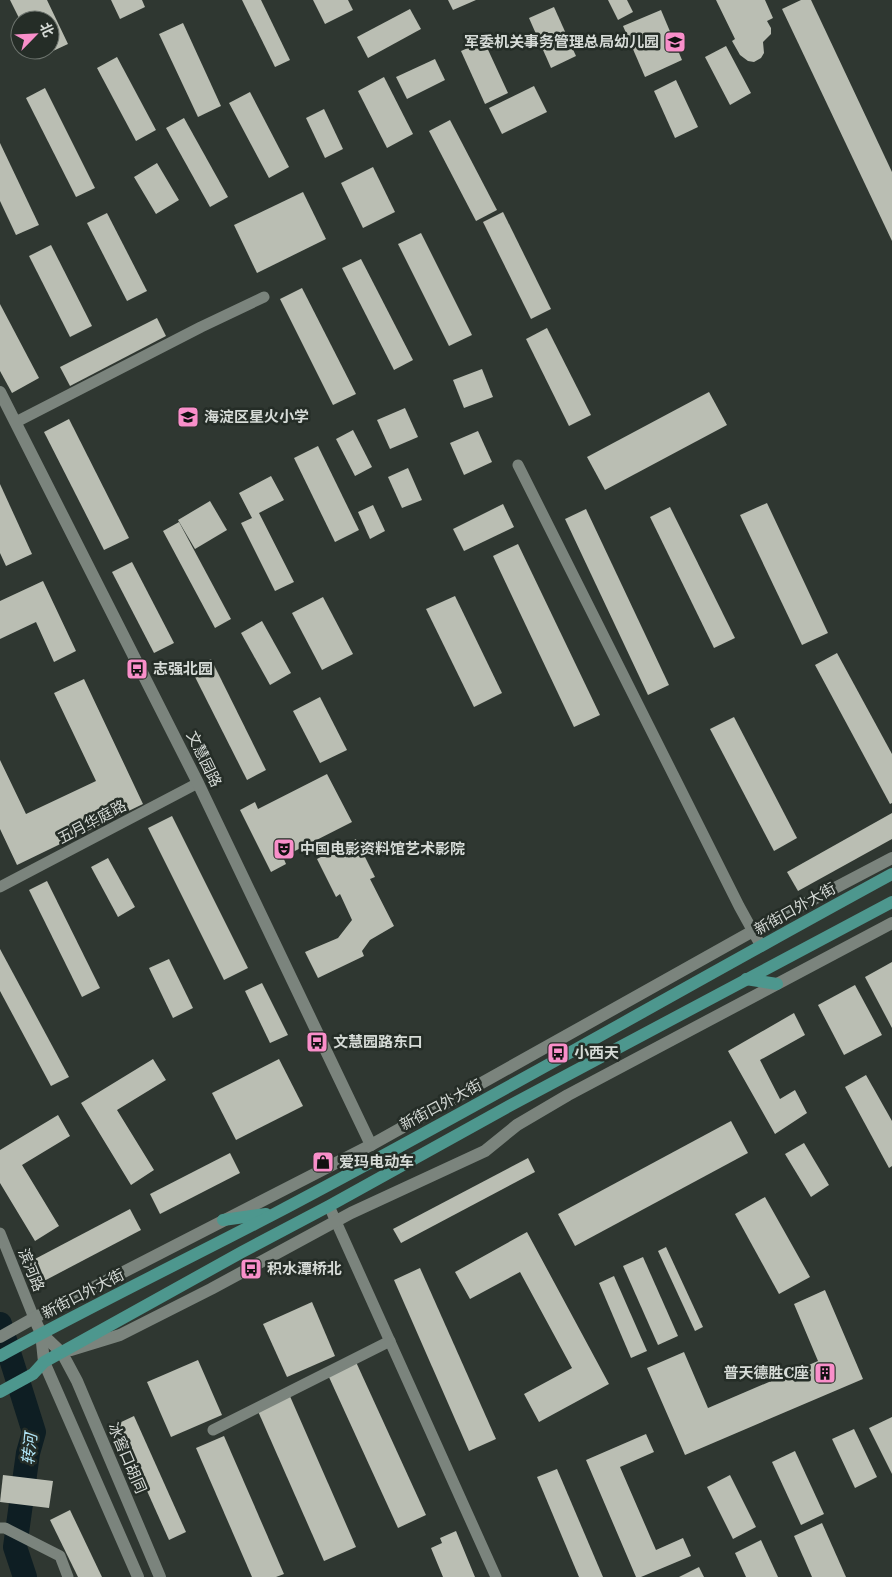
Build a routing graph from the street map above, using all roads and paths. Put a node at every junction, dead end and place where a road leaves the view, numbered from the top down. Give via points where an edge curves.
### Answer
1 (264, 297) dead end
2 (0, 392) edge
3 (16, 422) junction
4 (518, 465) dead end
5 (198, 783) junction
6 (892, 858) edge
7 (892, 874) edge
8 (0, 887) edge
9 (892, 902) edge
10 (892, 923) edge
11 (753, 931) junction
12 (761, 946) junction
13 (746, 980) junction
14 (777, 984) junction
15 (372, 1146) junction
16 (329, 1206) junction
17 (276, 1213) junction
18 (223, 1220) junction
19 (336, 1221) junction
20 (0, 1233) edge
21 (34, 1318) junction
22 (41, 1333) junction
23 (0, 1337) edge
24 (390, 1342) junction
25 (62, 1353) junction
26 (0, 1356) edge
27 (44, 1362) junction
28 (3, 1390) edge
29 (213, 1430) dead end
30 (3, 1528) edge
31 (68, 1577) edge
32 (138, 1577) edge
33 (160, 1577) edge
34 (496, 1577) edge

1 - 3 street
2 - 3 street, 文慧园路
3 - 5 street, 文慧园路
4 - 11 street
5 - 8 street, 五月华庭路
5 - 15 street, 文慧园路
6 - 11 street, 新街口外大街
7 - 12 main road, 新街口外大街
9 - 13 main road
10 - 14 street
11 - 12 street
11 - 15 street, 新街口外大街
12 - 17 main road, 新街口外大街
13 - 14 main road
13 - 16 main road via 511,1104
14 - 19 street via 568,1095 517,1125 485,1150
15 - 18 street, 新街口外大街
16 - 19 street
16 - 25 main road
17 - 18 main road
17 - 22 main road, 新街口外大街
18 - 21 street, 新街口外大街
19 - 24 street
19 - 25 street via 120,1335
20 - 21 street, 滨河路
21 - 22 street
21 - 23 street, 新街口外大街
22 - 25 street, 冰窖口胡同
22 - 26 main road, 新街口外大街
22 - 27 street
24 - 29 street
24 - 34 street
25 - 27 main road
25 - 33 street, 冰窖口胡同 via 77,1381
27 - 28 main road via 33,1374
27 - 32 street
30 - 31 street via 60,1556

